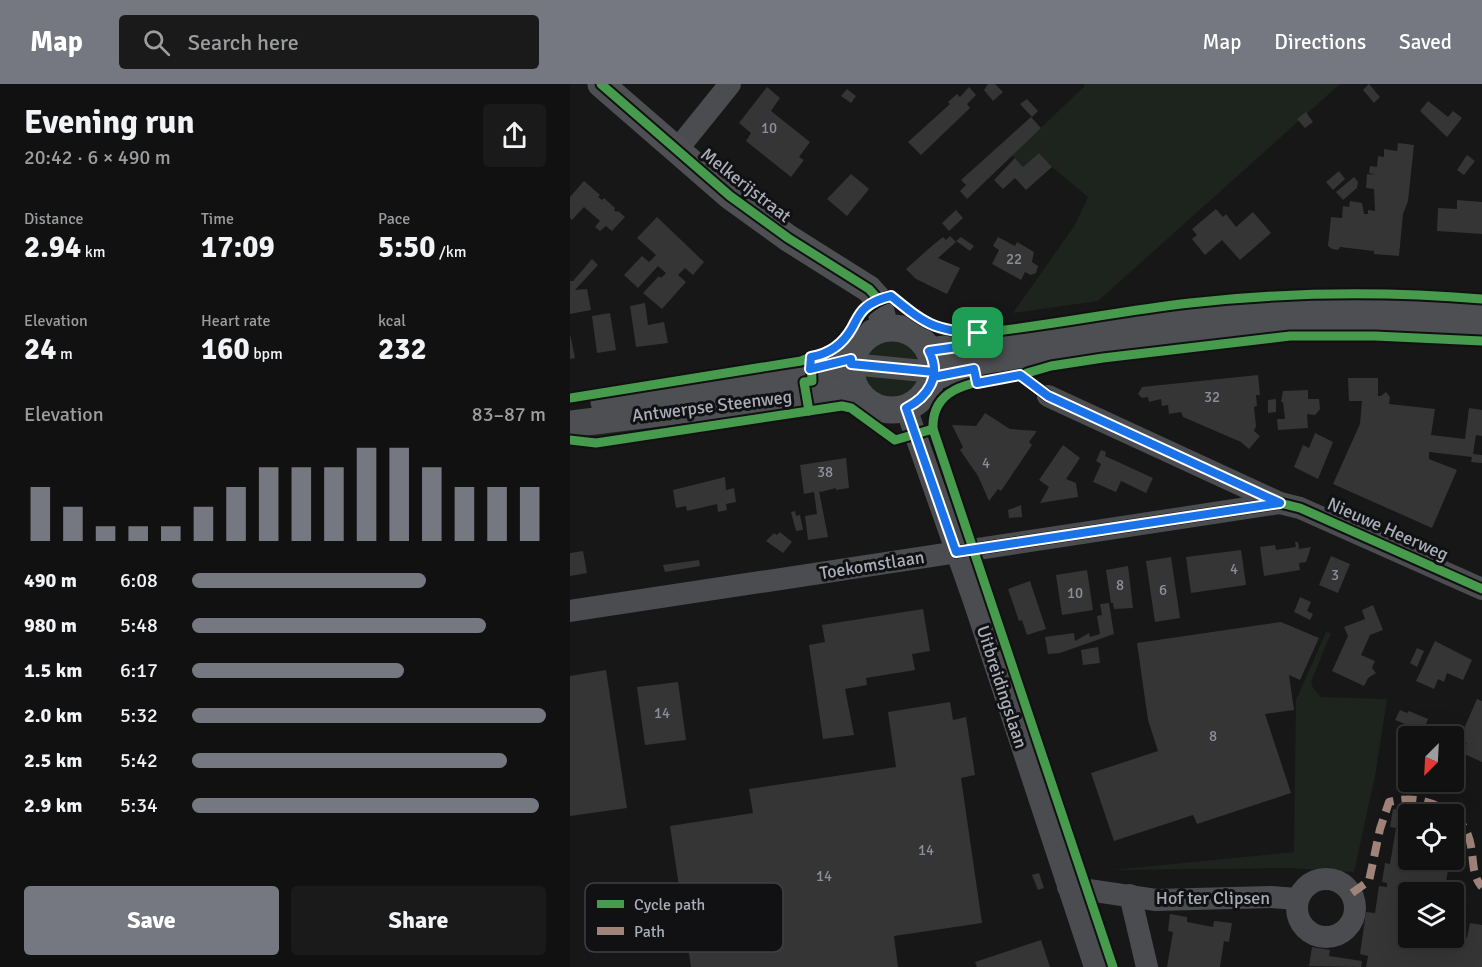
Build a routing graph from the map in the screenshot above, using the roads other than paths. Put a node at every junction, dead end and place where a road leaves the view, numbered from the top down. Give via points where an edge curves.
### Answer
1 (601, 84) edge
2 (730, 84) edge
3 (676, 151) junction
4 (1482, 308) edge
5 (885, 328) junction
6 (1482, 333) edge
7 (932, 367) junction
8 (852, 371) junction
9 (1048, 396) dead end
10 (570, 407) edge
11 (906, 408) junction
12 (570, 424) edge
13 (1280, 503) junction
14 (956, 552) junction
15 (1482, 589) edge
16 (570, 611) edge
17 (1068, 887) junction
18 (1130, 895) junction
19 (1297, 899) dead end
20 (1095, 967) edge
21 (1147, 967) edge

1 - 3 main road, Melkerijstraat
2 - 3 street
3 - 5 main road, Melkerijstraat via 788,238 869,289 879,299
4 - 7 main road via 1361,301 1209,310
5 - 7 main road via 900,328 919,337
5 - 8 main road via 860,343
6 - 7 main road via 1302,327 1210,335 965,370
7 - 8 street
7 - 11 main road via 922,398
8 - 10 main road, Antwerpse Steenweg via 833,365
8 - 11 main road via 874,406
8 - 12 main road, Antwerpse Steenweg
9 - 13 street, Nieuwe Heerweg
11 - 14 street, Uitbreidingslaan
13 - 14 street, Toekomstlaan
13 - 15 street, Nieuwe Heerweg via 1300,508
14 - 16 street, Toekomstlaan
14 - 17 street, Uitbreidingslaan
17 - 18 street, Hof ter Clipsen
17 - 20 street, Uitbreidingslaan
18 - 19 street, Hof ter Clipsen via 1156,900
18 - 21 street, Hof ter Clipsen

